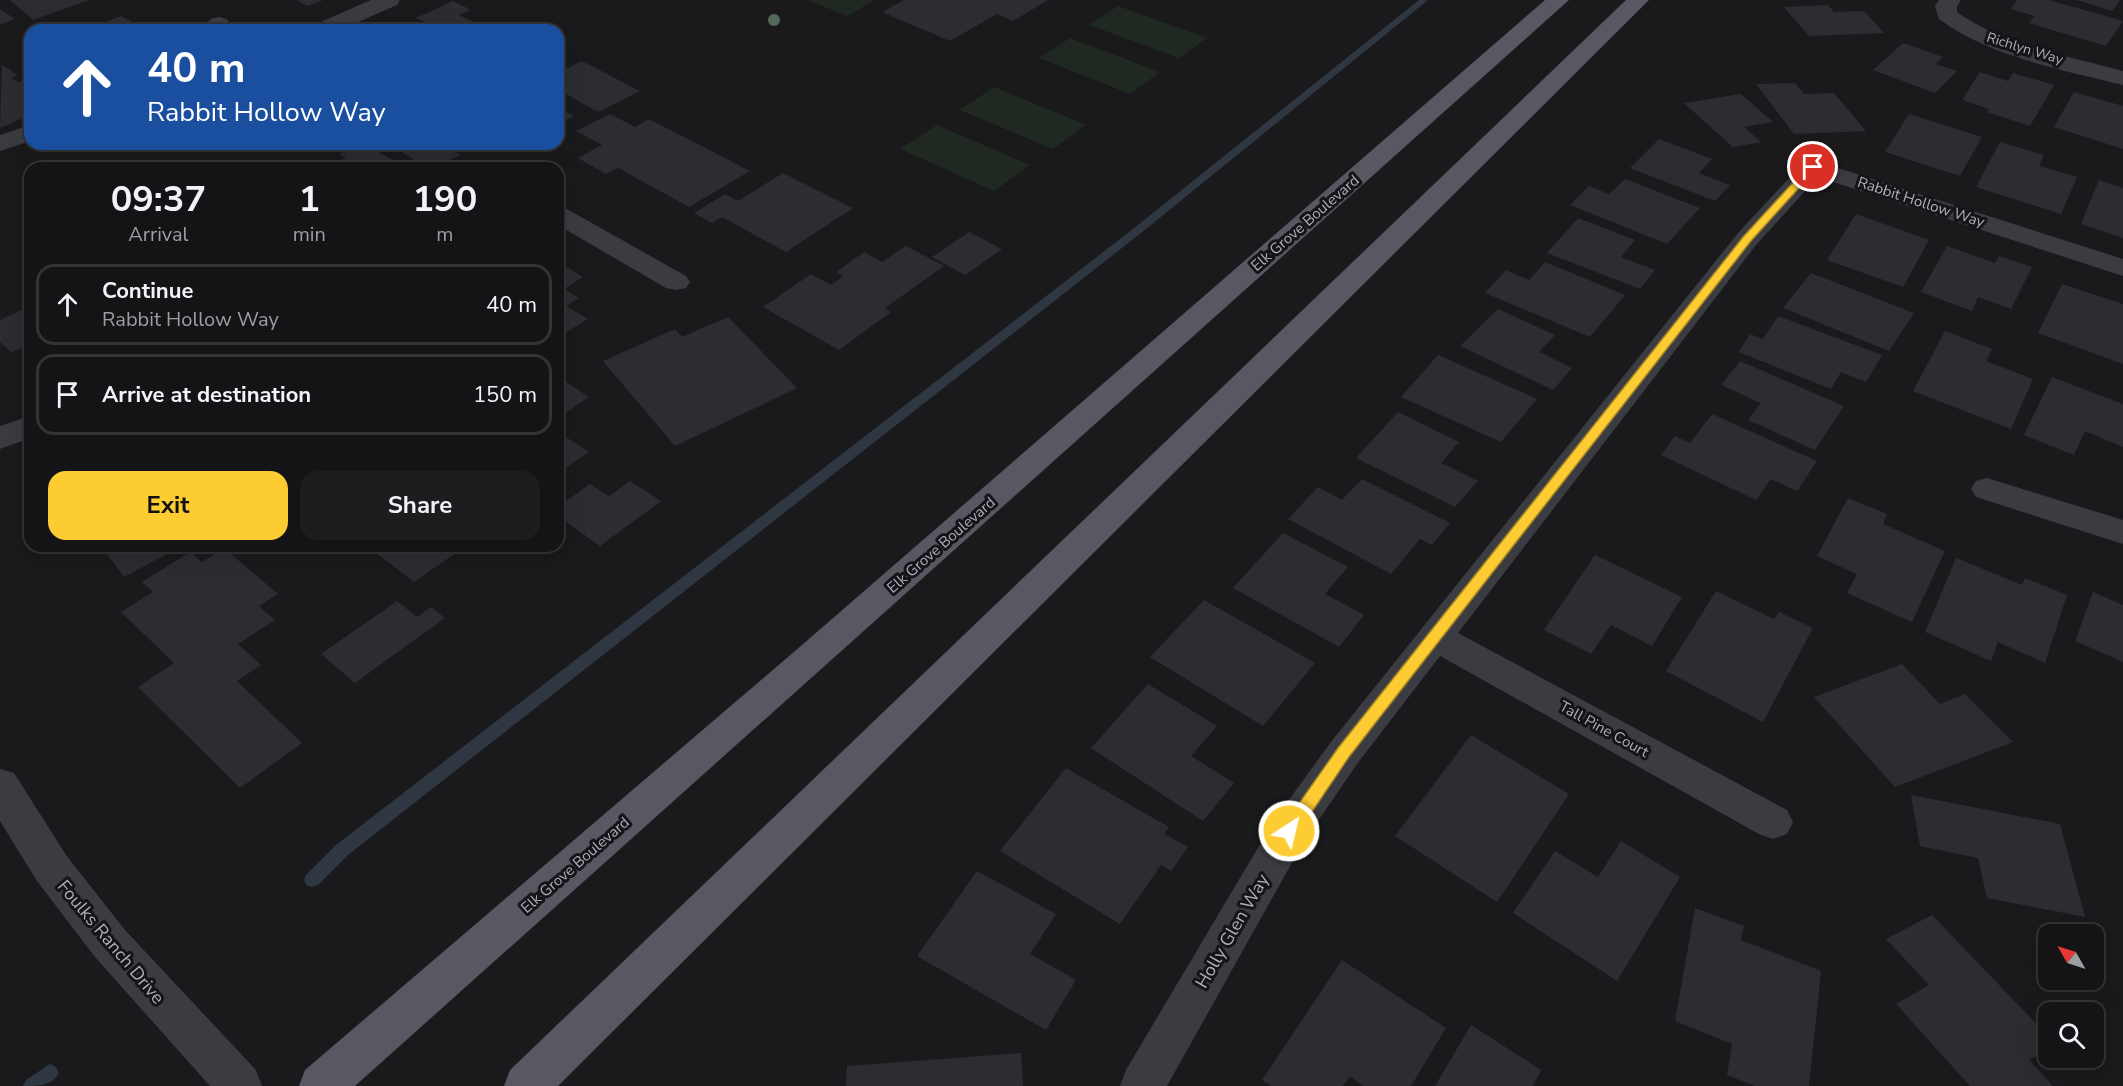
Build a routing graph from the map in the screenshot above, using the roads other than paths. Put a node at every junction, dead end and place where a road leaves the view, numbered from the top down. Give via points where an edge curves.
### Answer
1 (389, 0) edge
2 (1558, 0) edge
3 (1638, 0) edge
4 (1950, 0) edge
5 (335, 24) edge
6 (2123, 78) edge
7 (24, 134) edge
8 (0, 144) edge
9 (564, 217) edge
10 (2123, 268) edge
11 (676, 282) dead end
12 (24, 428) edge
13 (0, 438) edge
14 (1987, 489) dead end
15 (2123, 532) edge
16 (1434, 636) junction
17 (0, 785) edge
18 (1773, 822) dead end
19 (240, 1086) edge
20 (321, 1086) edge
21 (526, 1086) edge
22 (1142, 1086) edge

1 - 5 street
2 - 20 main road, Elk Grove Boulevard
3 - 21 main road
4 - 6 street, Richlyn Way via 1947,14 1963,28
7 - 8 street
9 - 11 street
10 - 16 street, Rabbit Hollow Way via 1813,167 1747,239
12 - 13 street
14 - 15 street
16 - 18 street, Tall Pine Court
16 - 22 street, Holly Glen Way via 1289,831
17 - 19 street, Foulks Ranch Drive via 26,833 81,912

